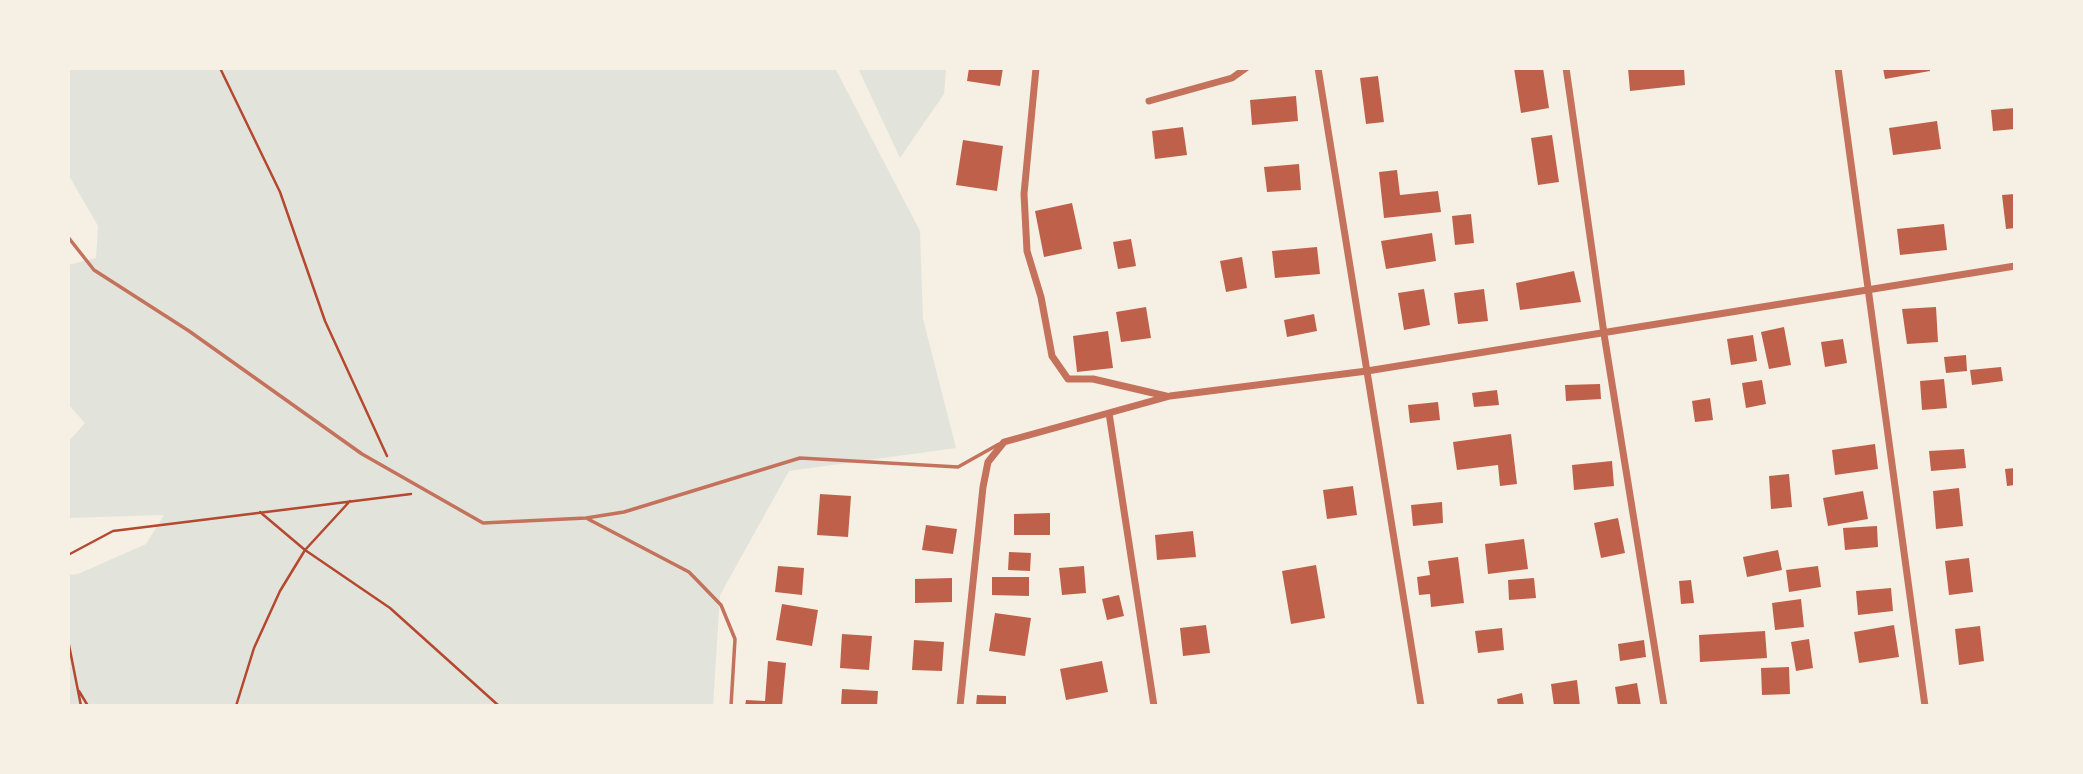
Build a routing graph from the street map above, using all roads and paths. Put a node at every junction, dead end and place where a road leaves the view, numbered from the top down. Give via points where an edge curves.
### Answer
1 (220, 68) edge
2 (1036, 68) edge
3 (1247, 68) edge
4 (1318, 68) edge
5 (1566, 68) edge
6 (1838, 68) edge
7 (1149, 101) dead end
8 (68, 237) edge
9 (2015, 266) edge
10 (1868, 288) junction
11 (1604, 334) junction
12 (1367, 371) junction
13 (1170, 397) junction
14 (1109, 412) junction
15 (1004, 442) junction
16 (394, 472) junction
17 (428, 492) junction
18 (350, 501) junction
19 (260, 512) junction
20 (586, 518) junction
21 (306, 550) junction
22 (68, 555) edge
23 (68, 640) edge
24 (77, 687) junction
25 (81, 706) edge
26 (88, 706) edge
27 (236, 706) edge
28 (499, 706) edge
29 (731, 706) edge
30 (960, 706) edge
31 (1154, 706) edge
32 (1421, 706) edge
33 (1664, 706) edge
34 (1925, 706) edge

1 - 16 path via 280,192 325,321
2 - 13 street via 1025,217 1027,251 1052,356 1068,379 1093,379
3 - 7 street via 1232,78
4 - 12 street
5 - 11 street
6 - 10 street
8 - 16 lane via 94,270
9 - 10 street
10 - 11 street
10 - 34 street
11 - 12 street
11 - 33 street
12 - 13 street
12 - 32 street
13 - 14 street
14 - 15 street
14 - 31 street
15 - 20 lane via 958,467 800,458 624,512
15 - 30 street via 988,462 983,487
16 - 17 lane
17 - 18 path
17 - 20 lane via 483,523
18 - 19 path
18 - 21 path
19 - 21 path
19 - 22 path via 113,531
20 - 29 lane via 689,572 722,606 735,639
21 - 27 path via 280,591 254,648
21 - 28 path via 390,608
23 - 24 path
24 - 25 path
24 - 26 path

